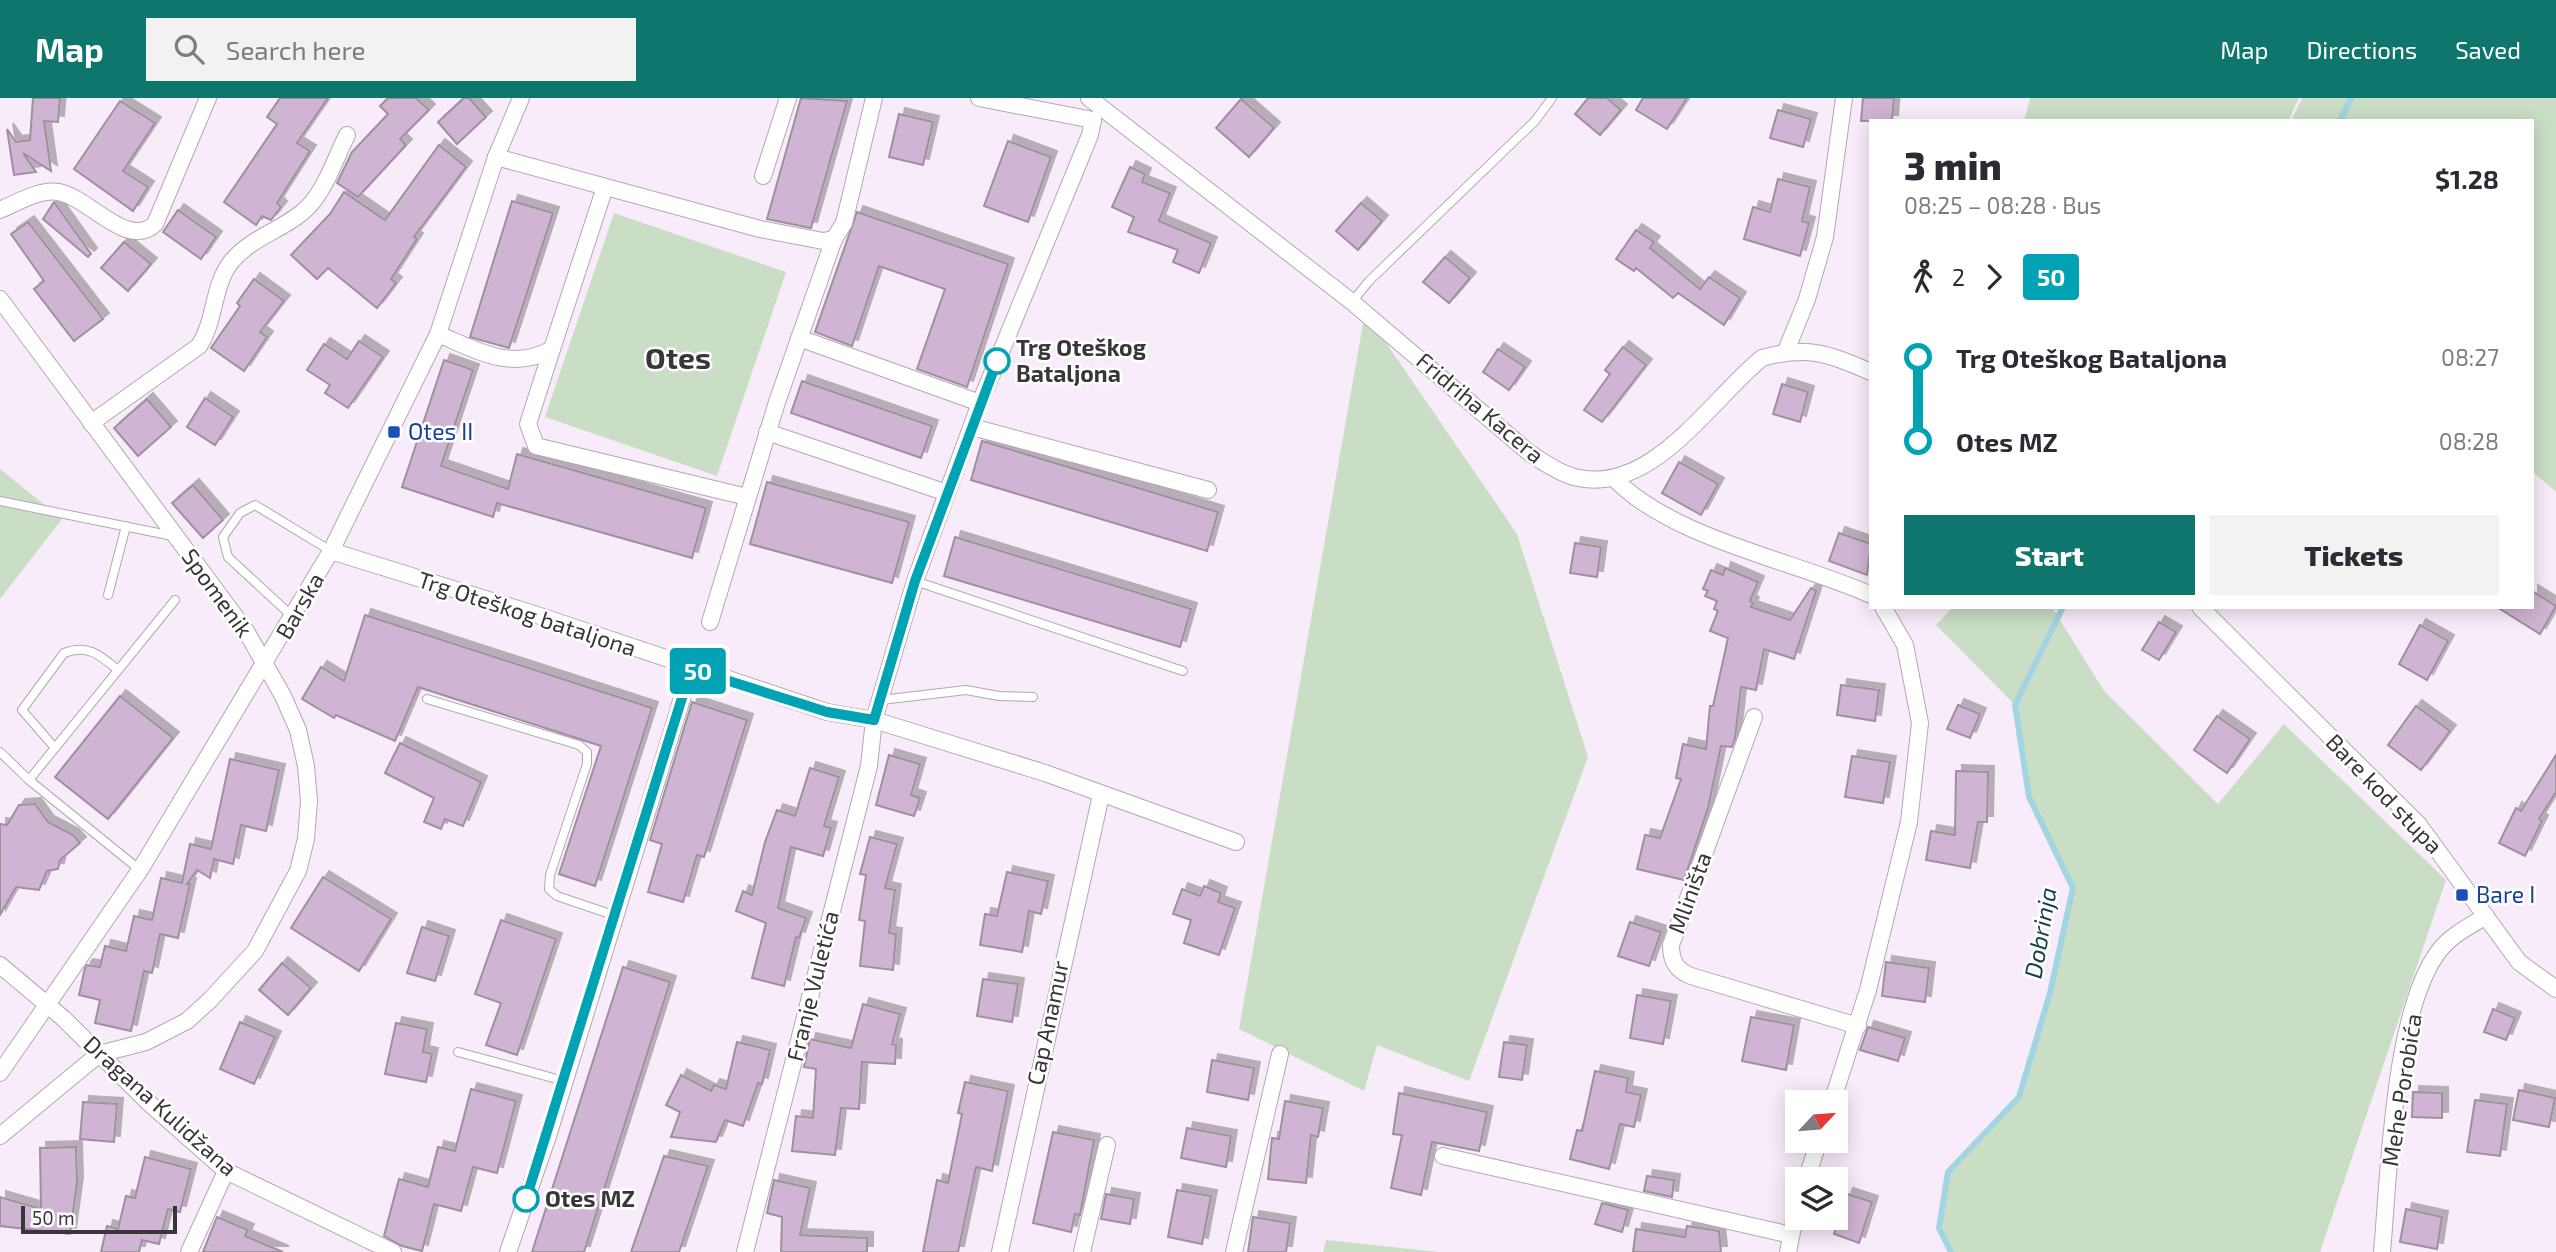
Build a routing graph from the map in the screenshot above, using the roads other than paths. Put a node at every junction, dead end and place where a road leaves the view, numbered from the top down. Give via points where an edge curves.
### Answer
1 (208, 98) edge
2 (521, 98) edge
3 (788, 98) edge
4 (874, 98) edge
5 (979, 98) edge
6 (1089, 98) edge
7 (1552, 98) edge
8 (1844, 98) edge
9 (1099, 116) junction
10 (347, 135) dead end
11 (496, 157) junction
12 (763, 176) dead end
13 (605, 187) junction
14 (0, 210) edge
15 (834, 239) junction
16 (0, 299) edge
17 (1352, 302) junction
18 (438, 334) junction
19 (799, 338) junction
20 (552, 349) junction
21 (1786, 351) junction
22 (1869, 371) edge
23 (980, 403) junction
24 (91, 423) junction
25 (972, 427) junction
26 (767, 432) junction
27 (1614, 478) junction
28 (1209, 490) dead end
29 (947, 493) junction
30 (747, 497) junction
31 (0, 500) edge
32 (126, 526) junction
33 (176, 536) junction
34 (331, 551) junction
35 (915, 581) junction
36 (1869, 594) edge
37 (108, 596) dead end
38 (174, 600) dead end
39 (1884, 609) edge
40 (2202, 609) edge
41 (293, 617) junction
42 (710, 622) dead end
43 (266, 664) junction
44 (691, 669) junction
45 (118, 670) junction
46 (1183, 671) dead end
47 (1034, 696) dead end
48 (427, 699) dead end
49 (881, 699) junction
50 (1754, 717) dead end
51 (874, 720) junction
52 (55, 748) junction
53 (0, 752) edge
54 (29, 780) junction
55 (1101, 795) junction
56 (1236, 842) dead end
57 (140, 870) junction
58 (613, 915) junction
59 (2486, 916) junction
60 (0, 965) edge
61 (2556, 989) edge
62 (48, 1006) junction
63 (1858, 1026) junction
64 (458, 1052) dead end
65 (99, 1054) junction
66 (1280, 1054) dead end
67 (0, 1073) edge
68 (564, 1081) junction
69 (1836, 1090) edge
70 (0, 1136) edge
71 (1107, 1146) dead end
72 (1443, 1156) dead end
73 (226, 1171) junction
74 (1792, 1230) edge
75 (1791, 1235) junction
76 (189, 1252) edge
77 (393, 1252) edge
78 (508, 1252) edge
79 (746, 1252) edge
80 (1000, 1252) edge
81 (1082, 1252) edge
82 (1234, 1252) edge
83 (1788, 1252) edge
84 (2382, 1252) edge

1 - 14 street via 155,224 148,230 131,233 59,192
2 - 11 street, Barska
3 - 12 street
4 - 15 street via 844,223
5 - 9 street
6 - 9 street, Fridriha Kacera
7 - 17 lane via 1535,121
8 - 21 street via 1825,237
9 - 17 street, Fridriha Kacera
9 - 23 street
10 - 24 street via 310,205 250,244 225,271 199,346
11 - 13 street
11 - 18 street, Barska
13 - 15 street via 760,229 813,241
13 - 20 street
15 - 19 street
16 - 24 street, Spomenik
17 - 27 street, Fridriha Kacera via 1550,467 1574,477
18 - 20 street via 486,354 521,361
18 - 34 street, Barska
19 - 23 street
19 - 26 street
20 - 30 street via 528,424 536,446
21 - 22 street, Fridriha Kacera via 1811,350
21 - 27 street, Fridriha Kacera via 1762,358 1651,463
23 - 25 street
24 - 33 street, Spomenik
25 - 28 street
25 - 29 street
26 - 29 street
26 - 30 street
27 - 36 street via 1636,499 1708,536
29 - 35 street
30 - 42 street
31 - 32 lane
32 - 33 lane
32 - 37 lane
33 - 43 street, Spomenik
34 - 41 street, Barska
34 - 41 lane via 255,505 240,513 223,537 228,557
34 - 44 street, Trg Oteškog bataljona
35 - 46 lane
35 - 49 street
38 - 45 lane
39 - 63 street via 1905,645 1920,723 1909,822
40 - 59 street, Bare kod stupa via 2419,825
41 - 43 street, Barska
43 - 57 street, Barska
43 - 65 street, Spomenik via 298,730 306,766 309,801 298,871 255,951 210,1000 187,1021 146,1042
44 - 51 street, Trg Oteškog bataljona via 827,712
44 - 58 street
45 - 52 lane
45 - 52 lane via 94,650 64,653 22,710
47 - 49 lane via 966,690
48 - 58 lane via 579,745 587,752 549,889
49 - 51 street
50 - 63 street, Mliništa via 1671,955 1675,966 1691,976
51 - 55 street
51 - 79 street, Franje Vuletića via 869,766
52 - 54 lane
53 - 54 lane
54 - 57 lane
55 - 56 street
55 - 80 street, Cap Anamur
57 - 62 street, Barska
58 - 68 street
59 - 61 street, Bare kod stupa via 2519,962
59 - 84 street, Mehe Porobića via 2440,949 2418,993 2398,1083
60 - 62 street, Dragana Kulidžana
62 - 65 street, Dragana Kulidžana
62 - 67 street, Barska
63 - 69 street
64 - 68 lane
65 - 70 street, Spomenik
65 - 73 street, Dragana Kulidžana
66 - 82 street
68 - 78 street
71 - 81 street
72 - 75 street
73 - 76 street
73 - 77 street, Dragana Kulidžana
74 - 75 street
75 - 83 street

